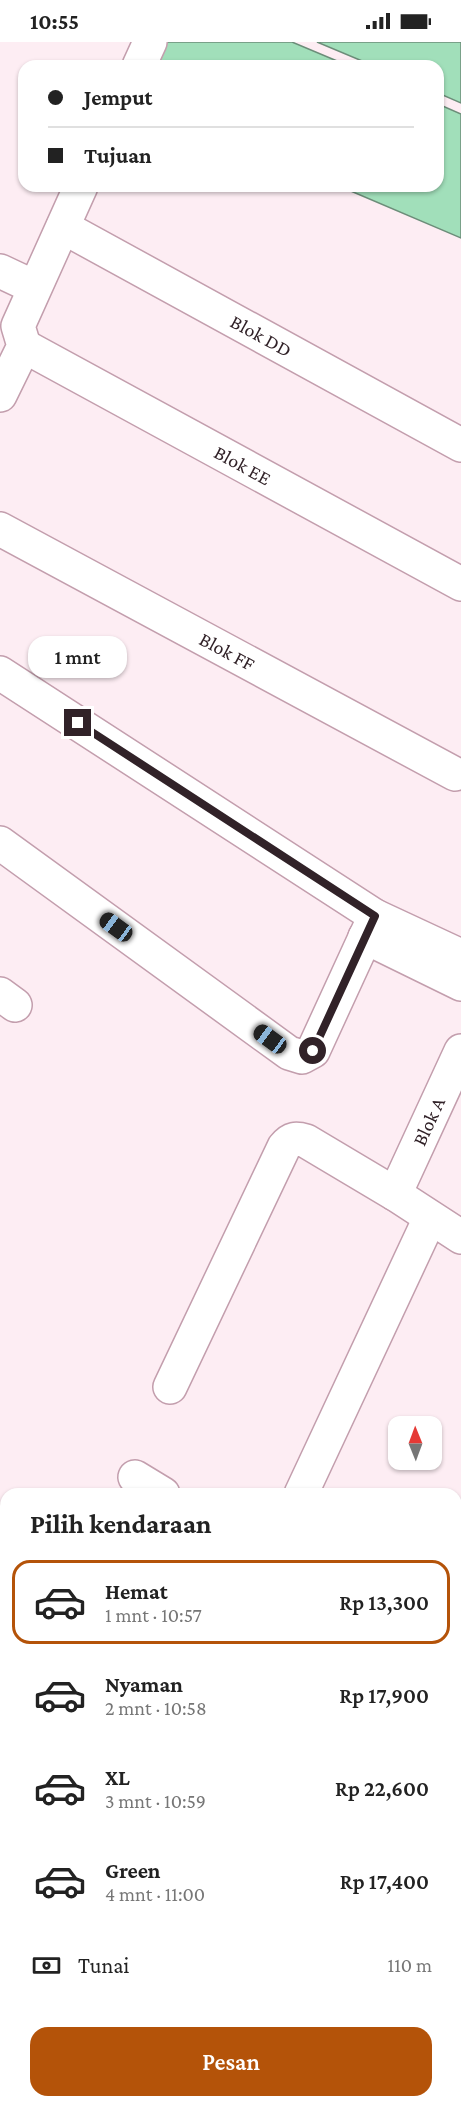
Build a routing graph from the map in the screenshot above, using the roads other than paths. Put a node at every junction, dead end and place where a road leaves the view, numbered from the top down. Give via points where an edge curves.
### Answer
1 (150, 42) edge
2 (142, 60) edge
3 (78, 192) edge
4 (63, 227) junction
5 (0, 272) edge
6 (34, 287) junction
7 (24, 346) junction
8 (0, 395) edge
9 (461, 445) edge
10 (0, 529) edge
11 (461, 584) edge
12 (0, 673) edge
13 (455, 774) dead end
14 (0, 843) edge
15 (370, 927) junction
16 (461, 956) edge
17 (461, 984) edge
18 (461, 1051) edge
19 (395, 1194) junction
20 (430, 1218) junction
21 (461, 1237) edge
22 (170, 1387) dead end
23 (135, 1477) dead end
24 (153, 1488) edge
25 (304, 1488) edge

1 - 2 street
3 - 4 street
4 - 6 street
4 - 9 street, Blok DD
5 - 6 street
6 - 7 street via 18,326
7 - 8 street
7 - 11 street, Blok EE
10 - 13 street, Blok FF
12 - 15 street
14 - 15 street via 295,1056 313,1051
15 - 16 street
15 - 17 street
18 - 19 street, Blok A
19 - 20 street
19 - 22 street via 306,1141 296,1139 288,1143
20 - 21 street
20 - 25 street
23 - 24 street

